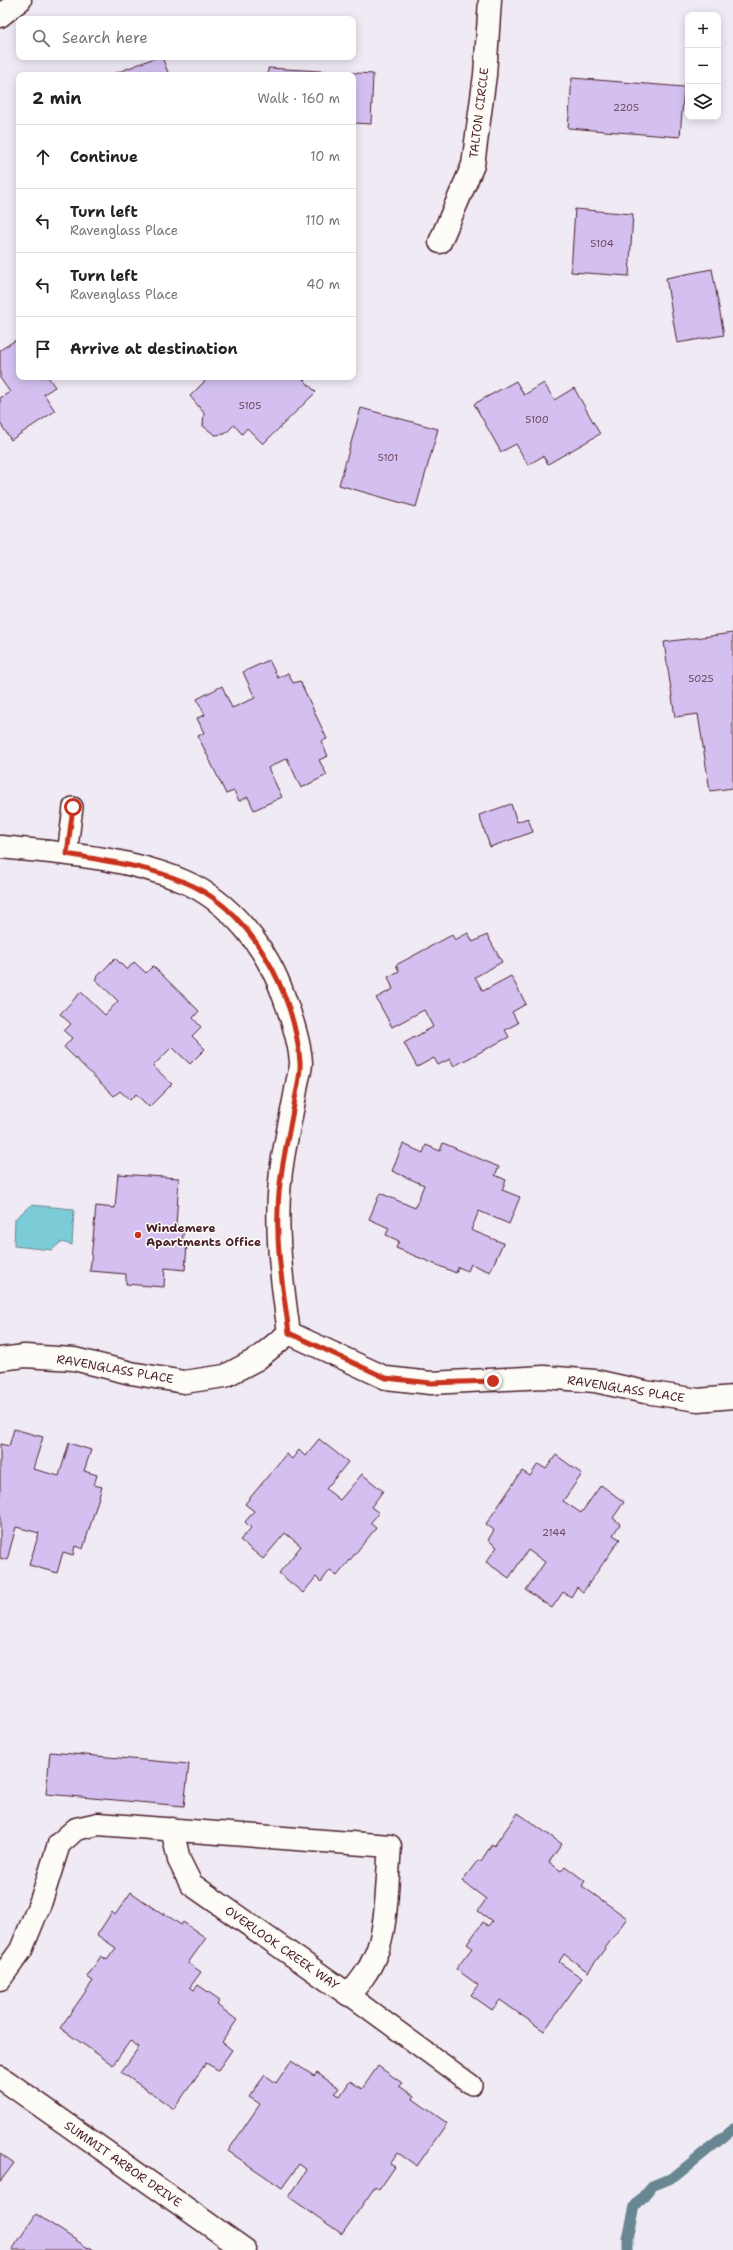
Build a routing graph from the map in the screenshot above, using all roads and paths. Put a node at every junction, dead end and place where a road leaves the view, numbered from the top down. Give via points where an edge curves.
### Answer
1 (20, 0) edge
2 (490, 0) edge
3 (0, 16) edge
4 (440, 242) dead end
5 (73, 807) dead end
6 (0, 847) edge
7 (67, 854) junction
8 (289, 1333) junction
9 (0, 1359) edge
10 (733, 1397) edge
11 (172, 1829) junction
12 (0, 1979) edge
13 (349, 1995) junction
14 (0, 2077) edge
15 (472, 2085) dead end
16 (246, 2250) edge

1 - 3 street
2 - 4 street, TALTON CIRCLE via 485,75 473,165
5 - 7 lane
6 - 7 street
7 - 8 street via 131,865 183,881 219,902 255,939 277,974 292,1018 301,1064 282,1159 278,1210 281,1271
8 - 9 street, RAVENGLASS PLACE via 257,1359 225,1376 184,1382 74,1359 26,1356
8 - 10 street, RAVENGLASS PLACE via 386,1378 431,1383 544,1377 596,1381 698,1400
11 - 12 street, OVERLOOK CREEK WAY via 98,1824 76,1829 59,1844 41,1901 21,1950
11 - 13 street, OVERLOOK CREEK WAY via 179,1860 191,1884
11 - 13 street, OVERLOOK CREEK WAY via 390,1846 382,1932 376,1955 364,1977
13 - 15 lane
14 - 16 street, SUMMIT ARBOR DRIVE

